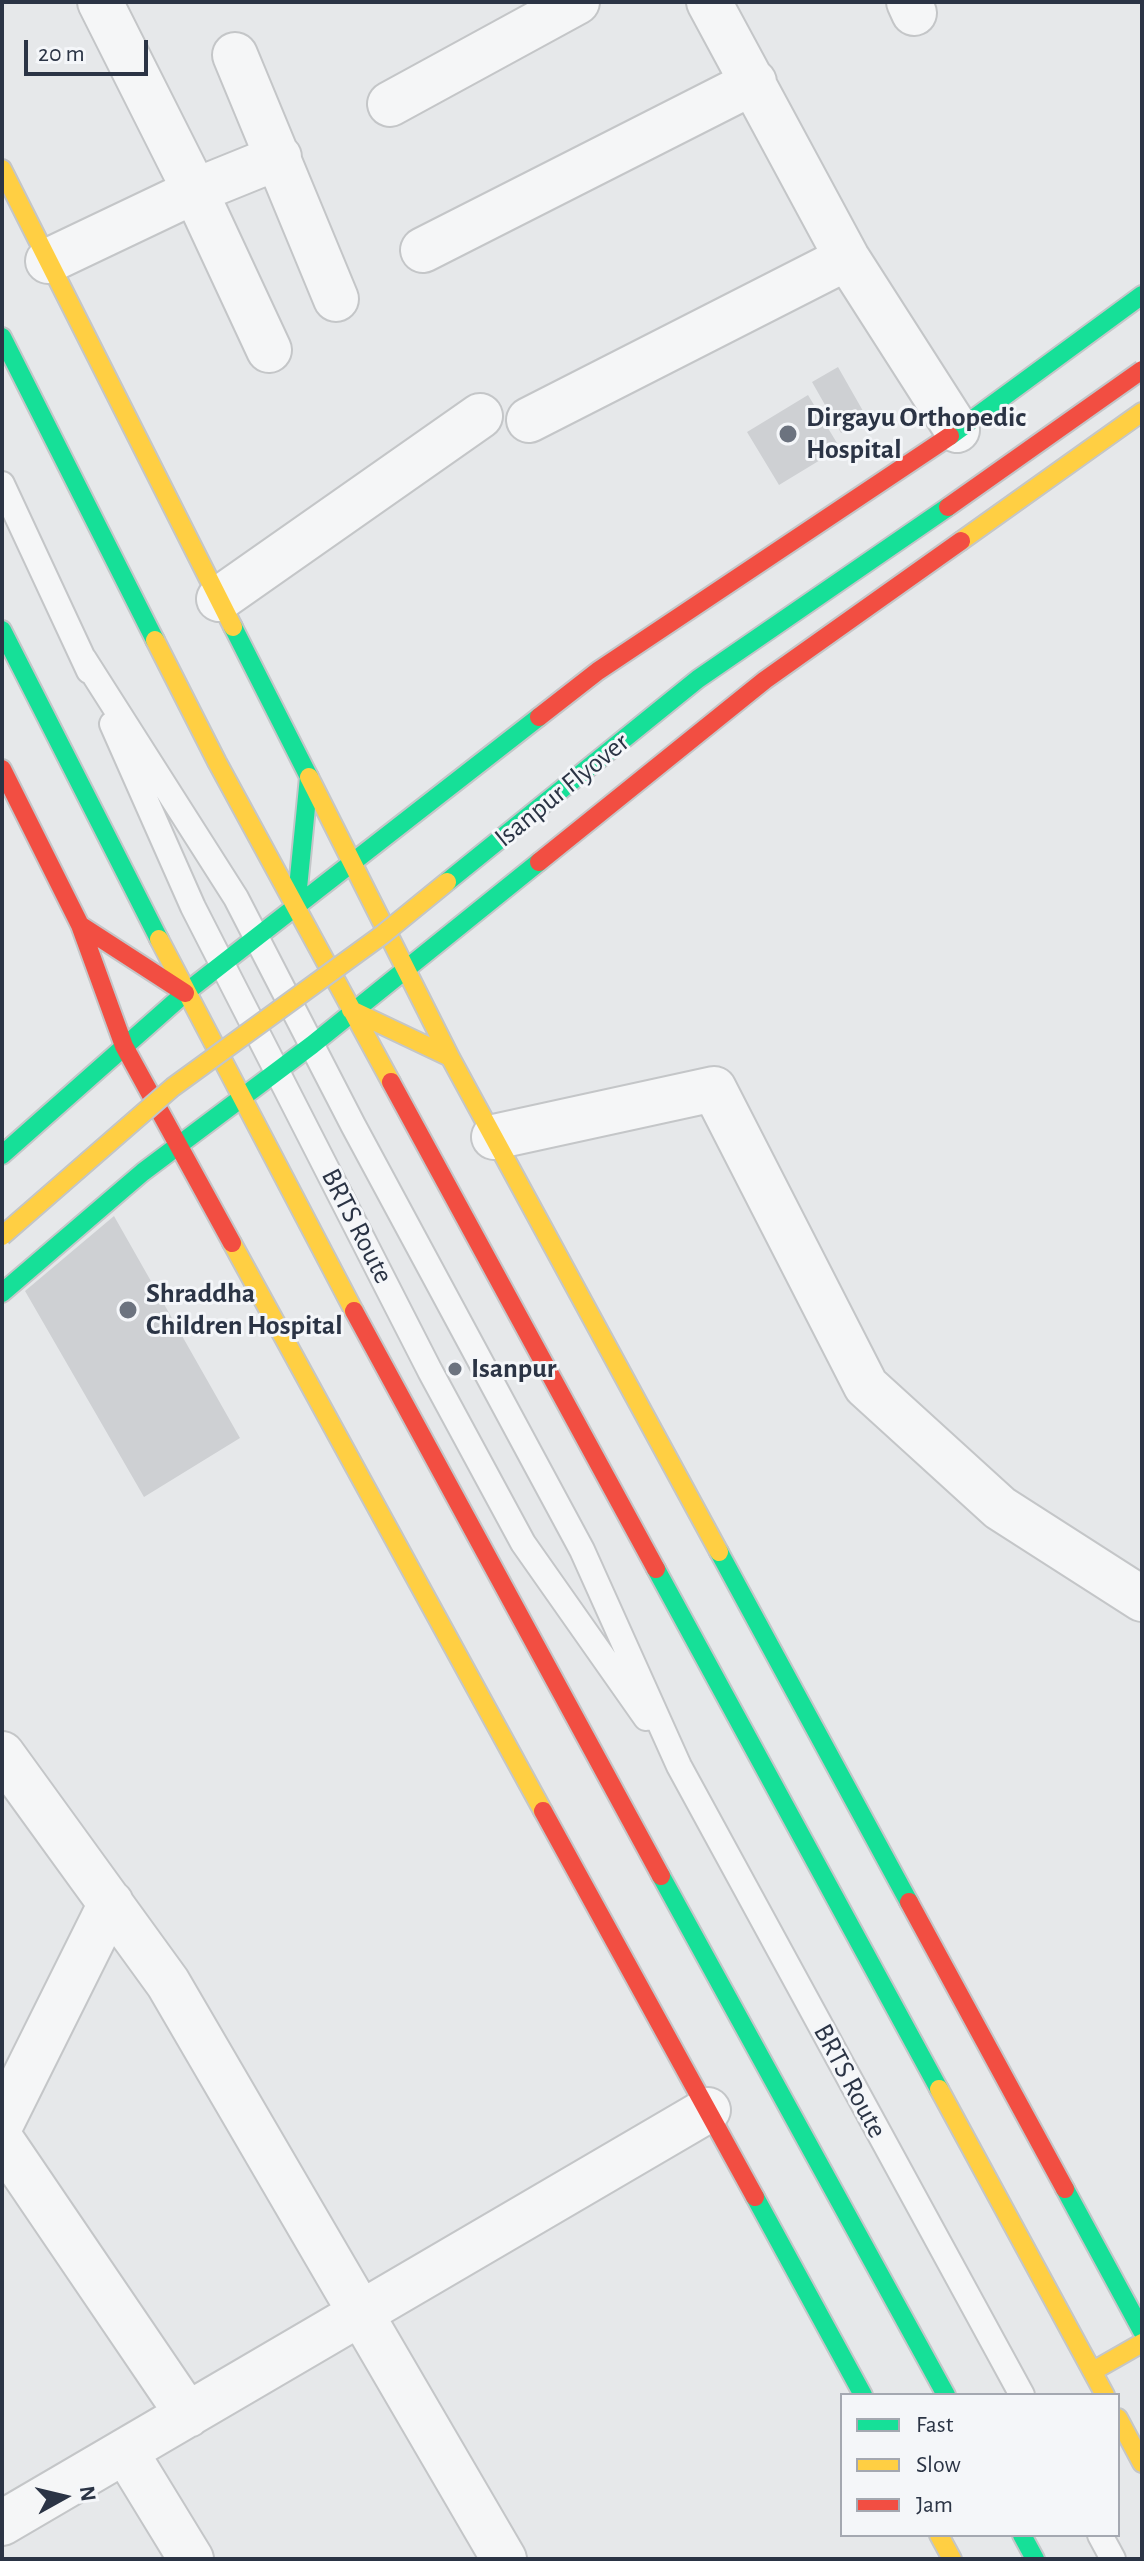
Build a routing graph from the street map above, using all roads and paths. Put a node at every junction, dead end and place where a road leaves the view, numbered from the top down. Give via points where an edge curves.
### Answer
1 (100, 2) edge
2 (577, 2) edge
3 (709, 2) edge
4 (235, 55) dead end
5 (754, 82) junction
6 (390, 104) dead end
7 (279, 157) junction
8 (2, 169) edge
9 (195, 191) junction
10 (423, 250) dead end
11 (847, 258) junction
12 (48, 261) junction
13 (1142, 295) edge
14 (336, 299) dead end
15 (2, 337) edge
16 (269, 350) dead end
17 (1142, 370) edge
18 (1142, 412) edge
19 (480, 416) dead end
20 (529, 420) dead end
21 (957, 430) junction
22 (2, 484) edge
23 (219, 599) junction
24 (2, 630) edge
25 (84, 659) junction
26 (2, 769) edge
27 (309, 777) junction
28 (353, 864) junction
29 (391, 895) dead end
30 (296, 908) junction
31 (354, 924) dead end
32 (80, 925) junction
33 (257, 939) junction
34 (329, 942) dead end
35 (222, 964) junction
36 (407, 966) junction
37 (185, 993) junction
38 (351, 1010) junction
39 (194, 1040) dead end
40 (312, 1045) junction
41 (124, 1046) junction
42 (450, 1057) junction
43 (157, 1067) dead end
44 (278, 1070) junction
45 (133, 1087) dead end
46 (240, 1096) junction
47 (494, 1137) junction
48 (179, 1143) junction
49 (2, 1155) edge
50 (2, 1236) edge
51 (2, 1293) edge
52 (1142, 1599) edge
53 (2, 1754) edge
54 (679, 1766) junction
55 (111, 1903) junction
56 (708, 2110) junction
57 (2, 2122) edge
58 (2, 2141) edge
59 (360, 2313) junction
60 (1142, 2331) edge
61 (1142, 2343) edge
62 (1093, 2371) junction
63 (862, 2393) edge
64 (945, 2393) edge
65 (1021, 2393) edge
66 (1104, 2393) edge
67 (188, 2415) junction
68 (1120, 2422) edge
69 (125, 2451) junction
70 (1142, 2463) edge
71 (2, 2523) edge
72 (940, 2537) edge
73 (1023, 2537) edge
74 (1101, 2537) edge
75 (191, 2559) edge
76 (504, 2559) edge
77 (952, 2559) edge
78 (1035, 2559) edge
79 (1113, 2559) edge

1 - 9 street
2 - 6 street
3 - 5 street
4 - 7 street
5 - 10 street
5 - 11 street
7 - 9 street
7 - 14 street
8 - 12 street
9 - 12 street
9 - 16 street
11 - 20 street
11 - 21 street
12 - 23 street
13 - 21 street
15 - 30 street
17 - 50 street, Isanpur Flyover, bridge via 698,679 382,935 173,1087
18 - 36 street via 765,680
19 - 23 street
21 - 28 street via 598,671
22 - 25 lane, BRTS Route
23 - 27 street
24 - 37 street
25 - 33 lane, BRTS Route
25 - 35 lane, BRTS Route via 167,853
26 - 32 street
27 - 28 street
27 - 30 street
28 - 30 street
28 - 36 street
29 - 31 street
30 - 33 street
30 - 38 street
32 - 37 street
32 - 41 street
33 - 35 street
33 - 40 lane, BRTS Route
34 - 39 street
35 - 37 street
35 - 44 lane, BRTS Route
36 - 38 street
36 - 42 street
37 - 41 street
37 - 46 street
38 - 40 street
38 - 42 street
38 - 62 street
40 - 44 street
40 - 54 lane, BRTS Route via 582,1550
41 - 48 street
41 - 49 street
42 - 47 street
43 - 45 street
44 - 46 street
44 - 54 lane, BRTS Route via 523,1543
46 - 48 street
46 - 64 street
47 - 52 street via 714,1089 866,1386 1000,1508
47 - 60 street
48 - 51 street
48 - 56 street
53 - 55 street
54 - 65 lane, BRTS Route
55 - 57 street
55 - 59 street via 168,1983
56 - 59 street
56 - 63 street
58 - 67 street
59 - 67 street
59 - 76 street
61 - 62 street
62 - 66 street
67 - 69 street
68 - 70 street
69 - 71 street
69 - 75 street
72 - 77 street
73 - 78 street
74 - 79 lane

